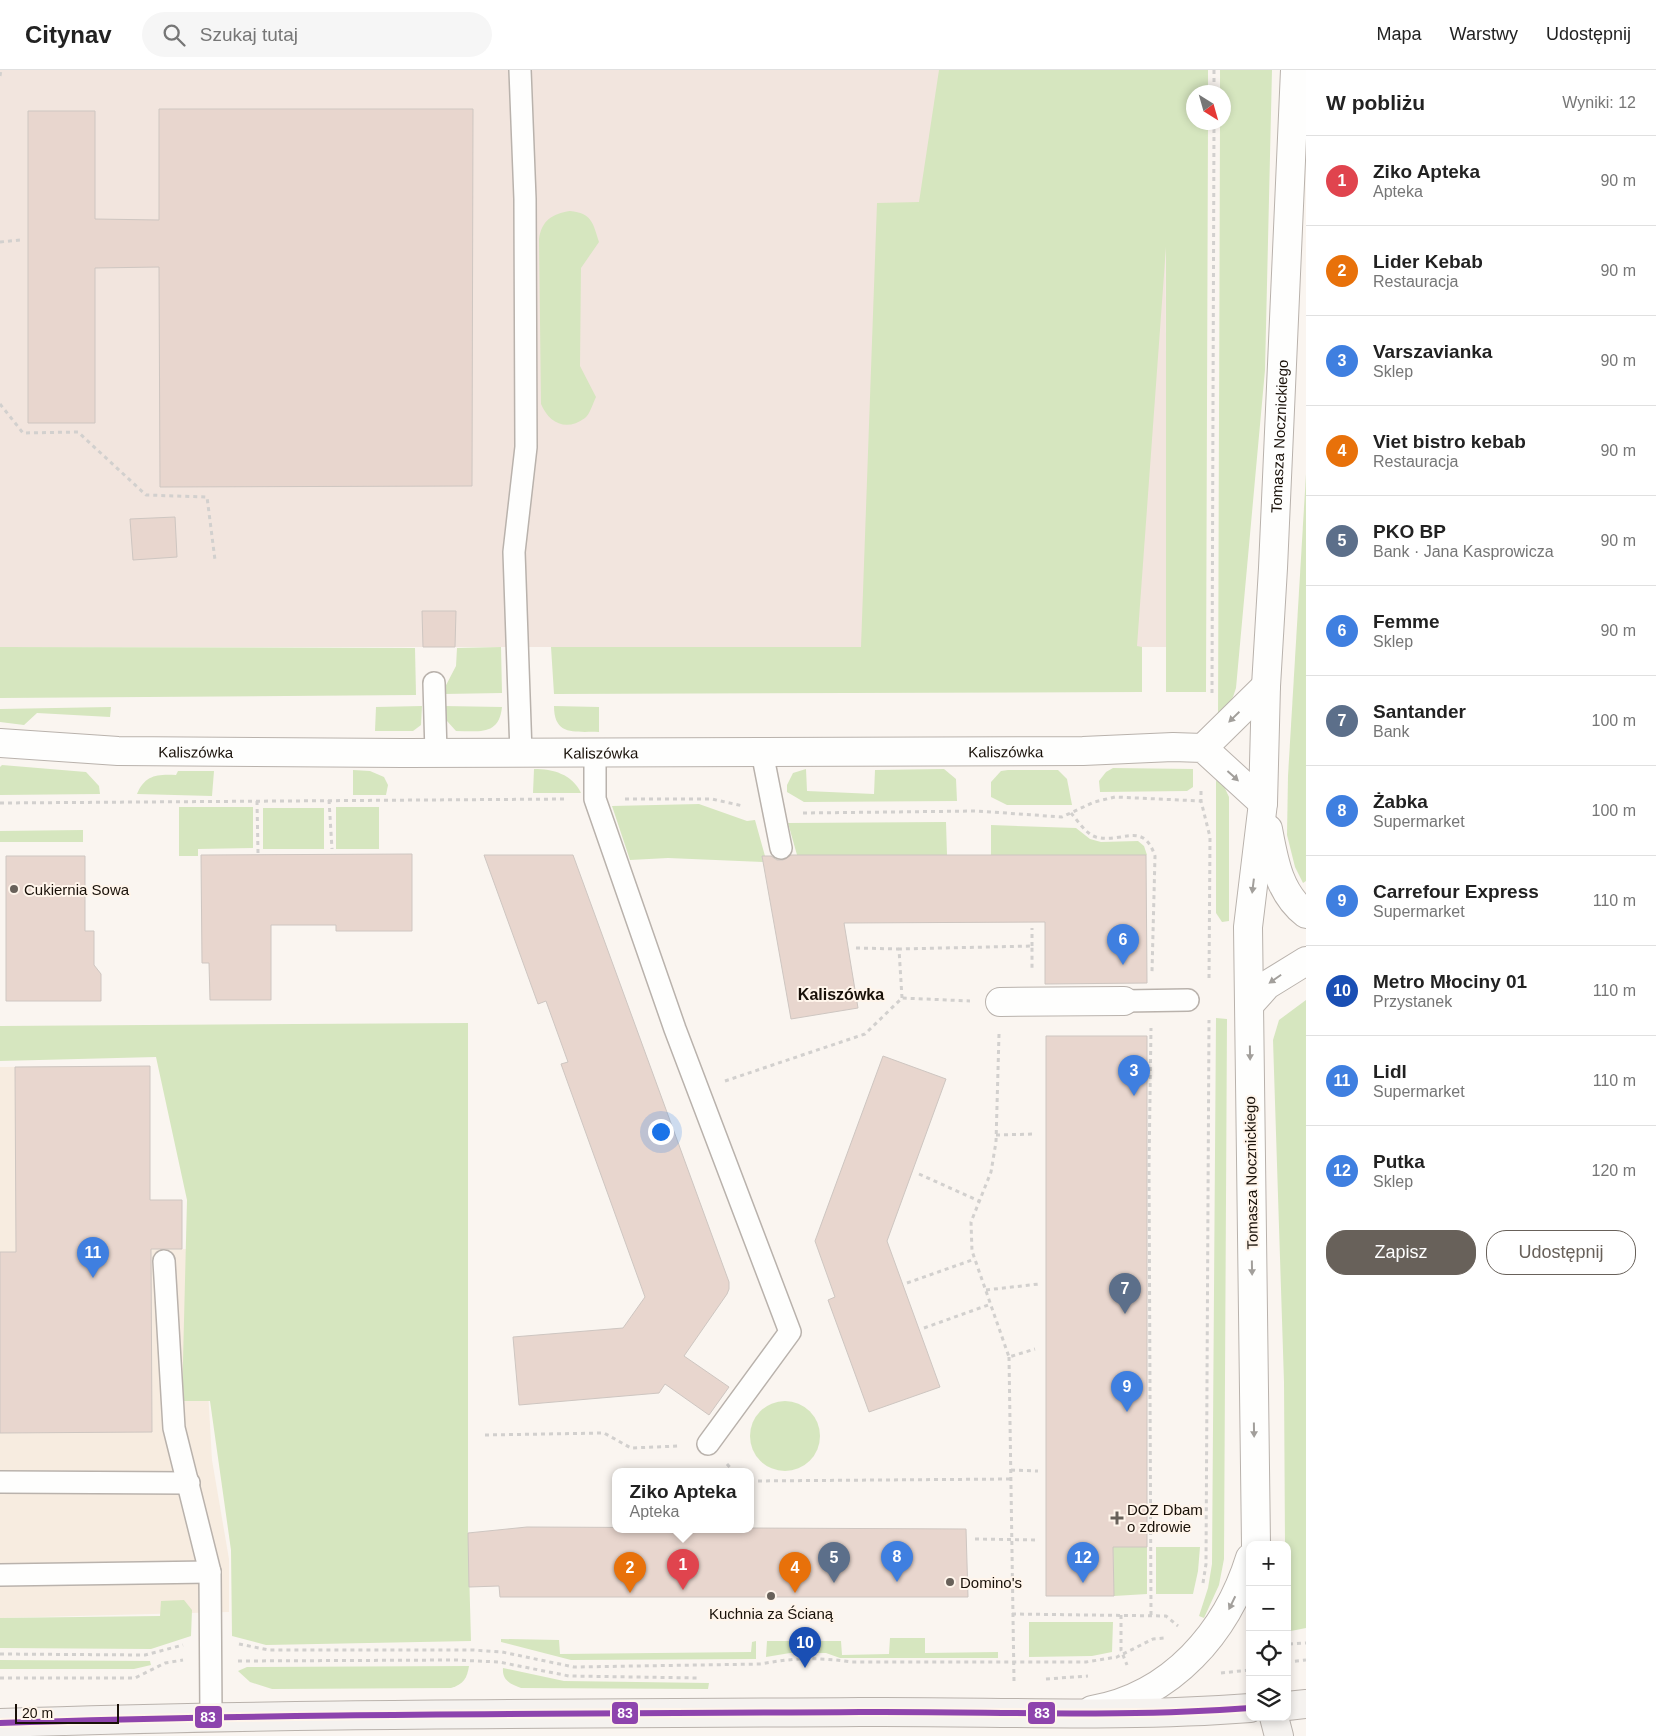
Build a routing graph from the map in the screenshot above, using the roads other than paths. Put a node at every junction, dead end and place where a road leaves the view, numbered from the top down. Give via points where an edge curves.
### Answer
1 (520, 70) edge
2 (1295, 70) edge
3 (434, 683) dead end
4 (1266, 686) junction
5 (0, 743) edge
6 (1203, 748) junction
7 (521, 752) junction
8 (595, 752) junction
9 (762, 752) junction
10 (436, 753) junction
11 (1263, 803) junction
12 (781, 848) dead end
13 (1306, 914) edge
14 (1306, 961) edge
15 (1188, 1000) dead end
16 (1124, 1001) joint
17 (1000, 1002) road end
18 (1250, 1004) junction
19 (164, 1261) dead end
20 (708, 1444) road end
21 (0, 1482) edge
22 (189, 1483) junction
23 (1254, 1539) edge
24 (1246, 1571) edge
25 (210, 1572) junction
26 (0, 1575) edge
27 (1306, 1704) edge
28 (1291, 1706) edge
29 (1246, 1708) edge
30 (1076, 1713) junction
31 (211, 1716) junction
32 (1275, 1721) edge
33 (0, 1723) edge
34 (1278, 1736) edge

1 - 7 lane via 525,198 526,447 514,552
2 - 4 street, Tomasza Nocznickiego
3 - 10 lane
4 -> 6 street
4 - 11 street, Tomasza Nocznickiego
5 - 10 street, Kaliszówka via 118,751
6 - 9 street, Kaliszówka
6 -> 11 street
7 - 8 street, Kaliszówka
7 - 10 street, Kaliszówka
8 - 9 street, Kaliszówka
8 - 20 lane via 595,799 698,1090 790,1332
9 - 12 lane
11 - 13 street, Tomasza Nocznickiego via 1274,865 1291,900
11 -> 18 street, Tomasza Nocznickiego via 1248,927
14 -> 18 street via 1267,986
15 - 16 lane
16 - 17 street
18 -> 23 street, Tomasza Nocznickiego
19 - 22 lane via 171,1408 175,1436
21 - 22 lane
22 - 25 lane
24 -> 30 street via 1241,1587 1210,1638 1170,1676 1149,1690 1101,1708
25 - 26 lane
25 - 31 lane
27 - 28 main road
29 - 30 main road via 1166,1713
30 - 31 main road
31 - 33 main road
32 - 34 main road

